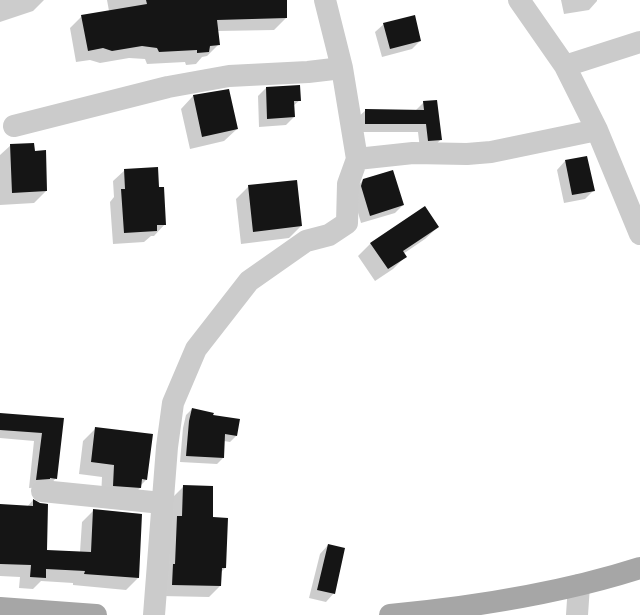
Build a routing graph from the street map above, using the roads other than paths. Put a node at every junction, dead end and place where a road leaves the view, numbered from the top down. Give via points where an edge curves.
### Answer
1 (325, 0) edge
2 (519, 0) edge
3 (640, 42) edge
4 (565, 66) junction
5 (342, 68) junction
6 (14, 126) dead end
7 (597, 130) junction
8 (356, 159) junction
9 (640, 234) edge
10 (42, 491) dead end
11 (162, 503) junction
12 (640, 568) edge
13 (579, 585) junction
14 (0, 608) edge
15 (423, 613) edge
16 (67, 614) edge
17 (96, 615) edge
18 (154, 615) edge
19 (390, 615) edge
20 (577, 615) edge

1 - 5 street
2 - 4 street
3 - 4 street
4 - 7 street
5 - 6 street via 228,76 168,87
5 - 8 street
7 - 8 street via 491,152 413,153
7 - 9 street
8 - 11 street via 348,184 347,223 329,235 306,240 249,281 196,349 174,403
10 - 11 street
11 - 18 street
12 - 13 main road
13 - 15 main road
13 - 20 street
14 - 16 main road
15 - 19 main road
16 - 17 main road

